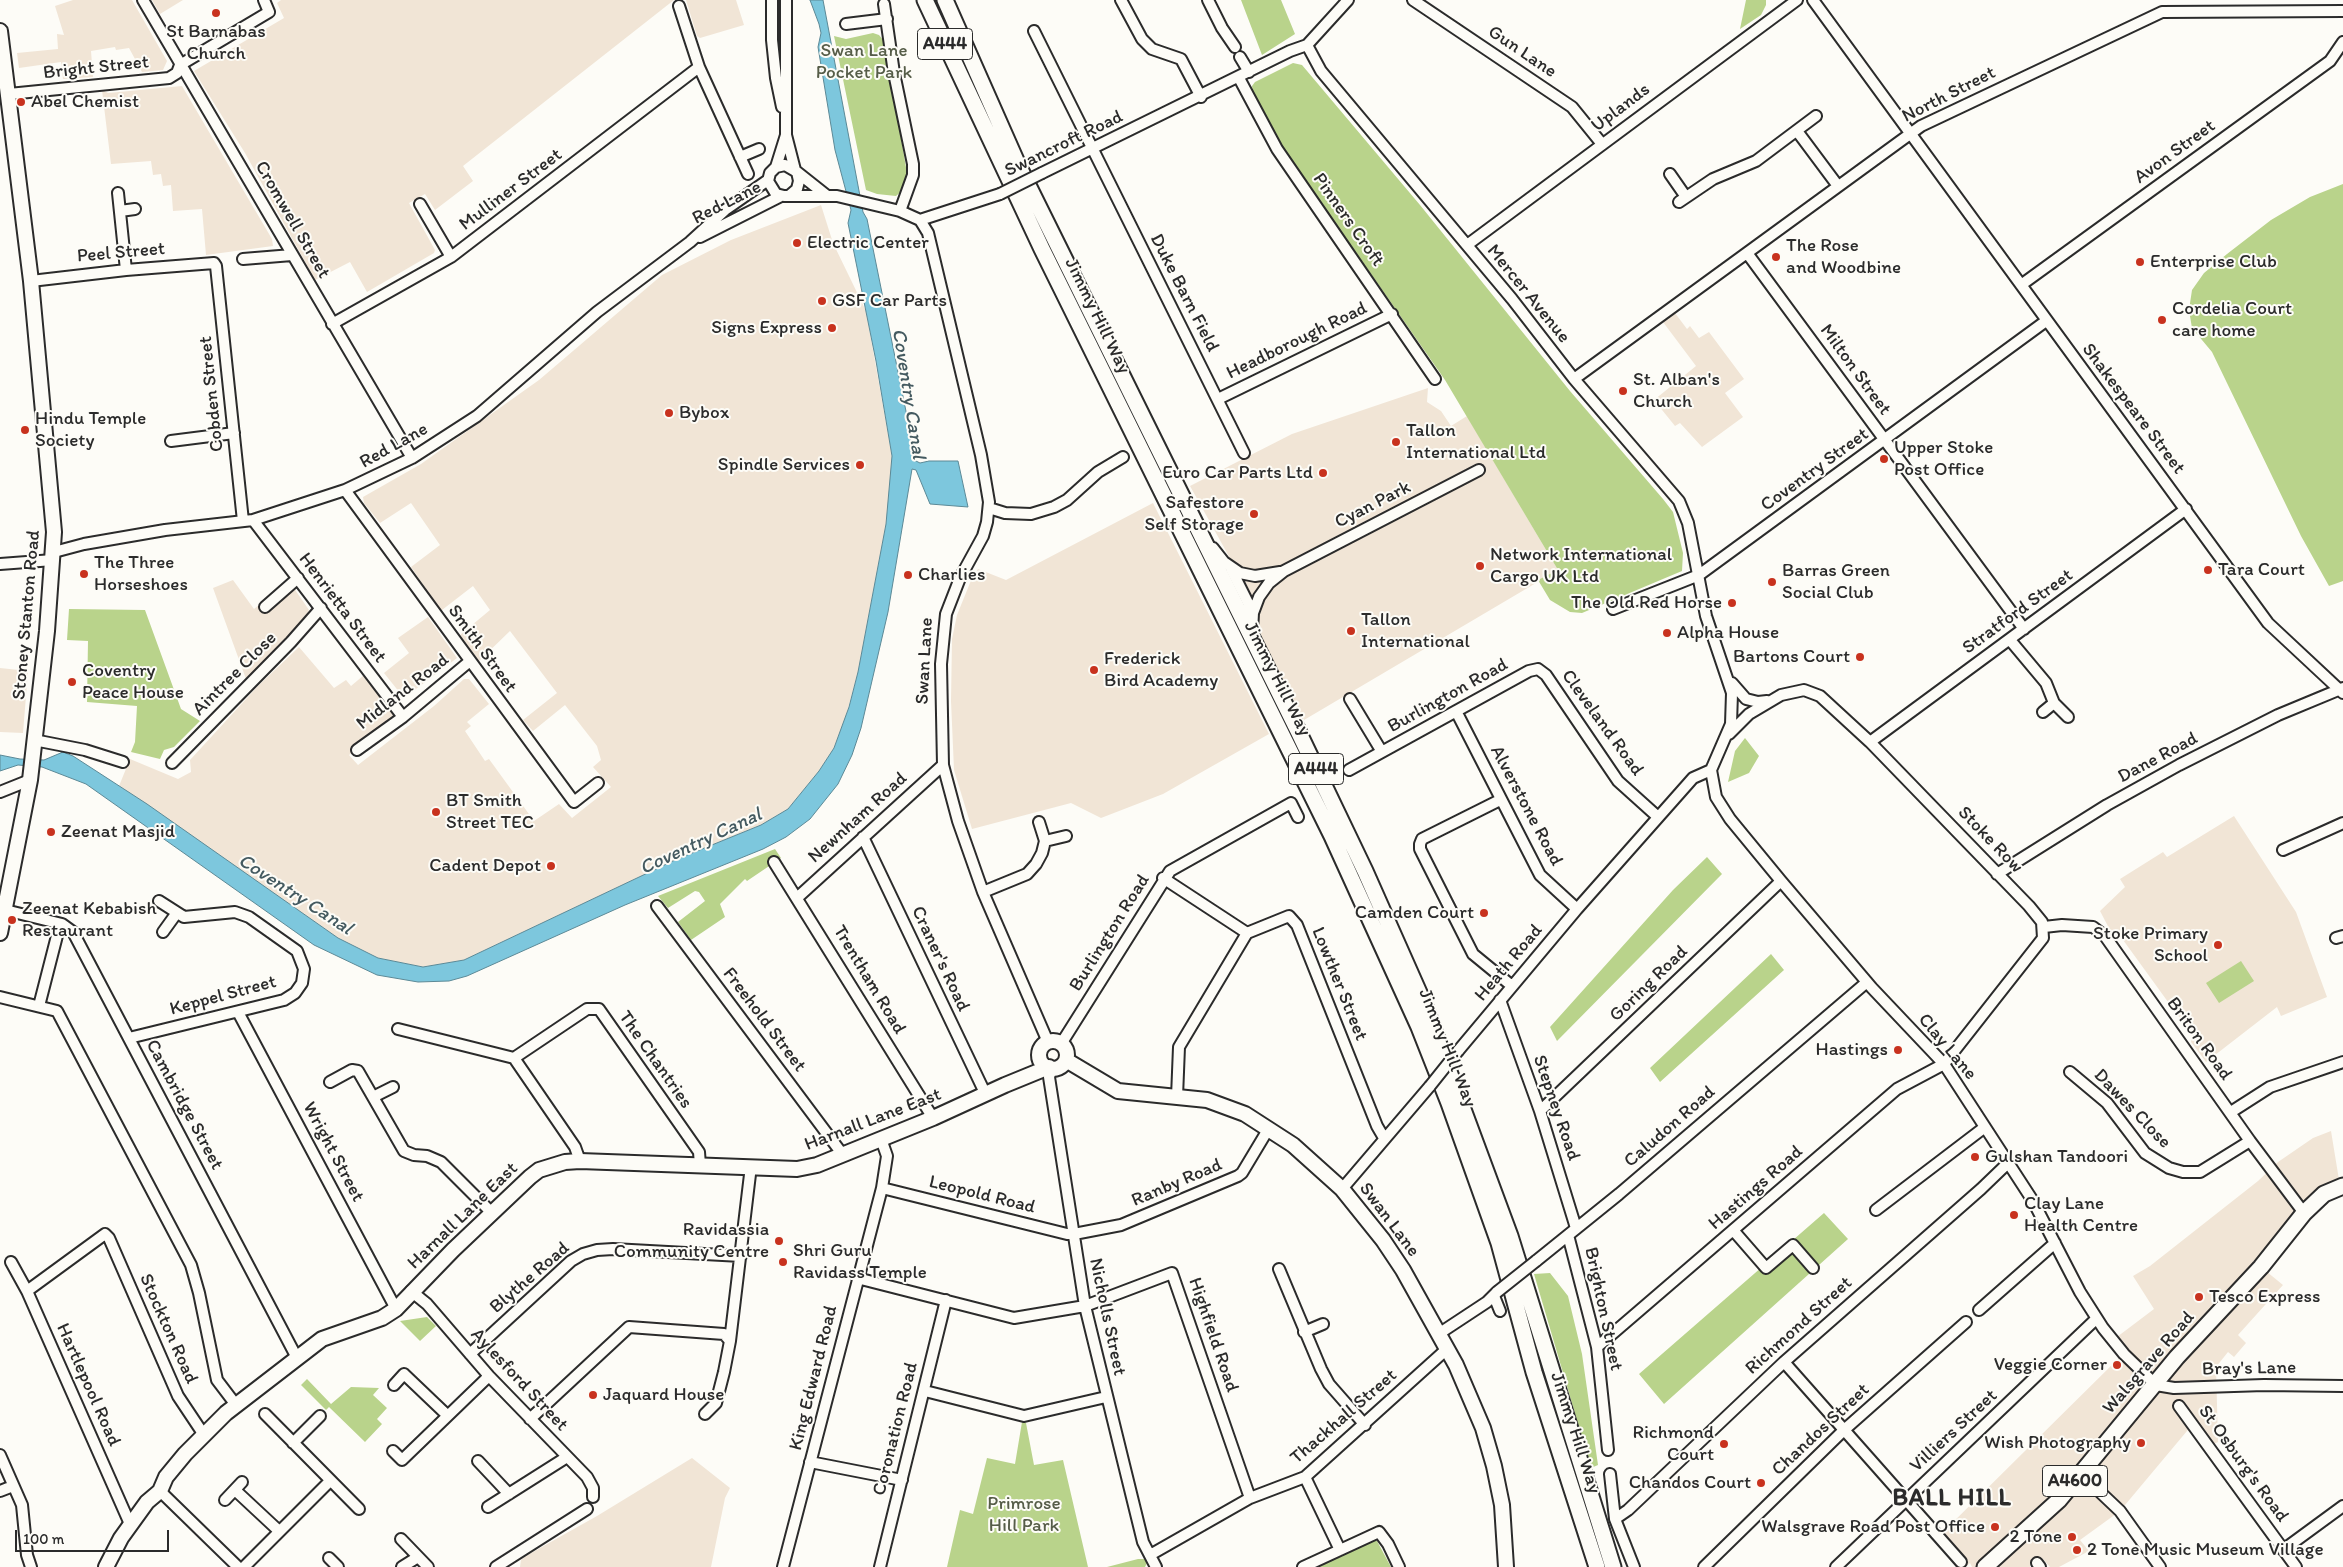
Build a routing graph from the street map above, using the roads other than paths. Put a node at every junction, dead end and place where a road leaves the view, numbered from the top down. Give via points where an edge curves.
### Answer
1 (143, 0) edge
2 (264, 0) edge
3 (786, 0) edge
4 (925, 0) edge
5 (945, 0) edge
6 (1121, 0) edge
7 (1208, 0) edge
8 (1348, 0) edge
9 (1414, 0) edge
10 (1797, 0) edge
11 (1813, 0) edge
12 (771, 3) edge
13 (1785, 3) edge
14 (884, 4) dead end
15 (679, 6) dead end
16 (2343, 10) edge
17 (887, 19) junction
18 (846, 24) dead end
19 (1034, 30) dead end
20 (0, 31) edge
21 (2343, 42) edge
22 (1307, 45) junction
23 (1235, 47) dead end
24 (1240, 57) dead end
25 (180, 65) junction
26 (699, 67) junction
27 (1249, 72) junction
28 (1238, 78) junction
29 (9, 94) junction
30 (1201, 97) junction
31 (1816, 116) dead end
32 (785, 120) junction
33 (1796, 131) junction
34 (1909, 134) junction
35 (786, 135) junction
36 (1602, 144) junction
37 (759, 149) dead end
38 (1092, 150) junction
39 (740, 157) junction
40 (776, 167) junction
41 (796, 171) junction
42 (748, 174) dead end
43 (1670, 174) dead end
44 (768, 180) junction
45 (1838, 186) junction
46 (118, 193) dead end
47 (785, 195) junction
48 (826, 195) junction
49 (420, 204) dead end
50 (135, 209) dead end
51 (120, 211) junction
52 (900, 211) junction
53 (920, 220) junction
54 (690, 242) junction
55 (1467, 245) junction
56 (1748, 253) junction
57 (292, 255) junction
58 (451, 257) junction
59 (243, 259) dead end
60 (214, 263) joint
61 (126, 270) junction
62 (31, 281) junction
63 (2021, 285) junction
64 (1392, 314) junction
65 (2046, 321) junction
66 (332, 324) junction
67 (1435, 379) dead end
68 (1574, 379) junction
69 (1218, 399) junction
70 (234, 433) junction
71 (171, 441) dead end
72 (1885, 441) junction
73 (1244, 453) dead end
74 (1123, 457) dead end
75 (412, 458) junction
76 (1479, 470) dead end
77 (346, 490) junction
78 (988, 508) junction
79 (2186, 509) junction
80 (248, 521) junction
81 (1194, 523) junction
82 (54, 556) junction
83 (0, 564) edge
84 (1229, 566) junction
85 (1284, 572) junction
86 (1699, 574) junction
87 (298, 578) junction
88 (265, 607) dead end
89 (321, 608) junction
90 (1613, 609) dead end
91 (1252, 620) junction
92 (2024, 629) junction
93 (1253, 639) junction
94 (2010, 640) junction
95 (470, 661) junction
96 (1538, 670) joint
97 (1726, 674) junction
98 (2342, 690) edge
99 (1350, 699) dead end
100 (1773, 699) junction
101 (2054, 703) junction
102 (1456, 711) junction
103 (2043, 712) dead end
104 (403, 717) junction
105 (2068, 717) dead end
106 (1724, 741) junction
107 (1870, 742) junction
108 (34, 743) junction
109 (357, 750) dead end
110 (1382, 752) junction
111 (123, 762) dead end
112 (172, 763) dead end
113 (943, 765) junction
114 (1349, 770) dead end
115 (1711, 770) junction
116 (30, 777) junction
117 (598, 783) dead end
118 (0, 792) edge
119 (1500, 800) junction
120 (1298, 818) dead end
121 (1658, 818) junction
122 (1039, 822) dead end
123 (2343, 823) edge
124 (1066, 836) dead end
125 (863, 837) junction
126 (1045, 841) junction
127 (2283, 850) dead end
128 (774, 862) dead end
129 (1997, 874) junction
130 (1163, 878) junction
131 (1781, 881) junction
132 (983, 892) junction
133 (798, 897) junction
134 (159, 901) dead end
135 (657, 906) dead end
136 (1577, 909) junction
137 (4, 910) junction
138 (176, 914) junction
139 (60, 924) junction
140 (2044, 927) junction
141 (164, 932) dead end
142 (0, 933) edge
143 (1248, 933) junction
144 (1867, 982) junction
145 (1512, 986) junction
146 (0, 997) edge
147 (1500, 1000) junction
148 (39, 1006) junction
149 (238, 1012) junction
150 (398, 1029) dead end
151 (129, 1038) junction
152 (1050, 1046) junction
153 (514, 1058) junction
154 (1066, 1060) junction
155 (2343, 1062) edge
156 (1944, 1064) junction
157 (1050, 1068) junction
158 (2070, 1072) dead end
159 (330, 1082) dead end
160 (1005, 1085) junction
161 (392, 1087) dead end
162 (986, 1095) junction
163 (373, 1097) junction
164 (1177, 1097) junction
165 (1540, 1111) junction
166 (2231, 1112) junction
167 (933, 1118) junction
168 (1985, 1127) junction
169 (1269, 1128) junction
170 (1384, 1138) junction
171 (881, 1139) junction
172 (2250, 1141) junction
173 (844, 1155) junction
174 (580, 1161) junction
175 (2008, 1162) junction
176 (700, 1165) junction
177 (751, 1166) junction
178 (2343, 1186) edge
179 (882, 1188) junction
180 (1342, 1189) junction
181 (1876, 1210) dead end
182 (2304, 1213) junction
183 (493, 1214) junction
184 (1733, 1230) junction
185 (1572, 1231) junction
186 (1074, 1234) junction
187 (2055, 1243) junction
188 (741, 1256) junction
189 (11, 1262) dead end
190 (1813, 1268) dead end
191 (1279, 1269) dead end
192 (857, 1278) junction
193 (27, 1291) junction
194 (411, 1291) junction
195 (1495, 1294) junction
196 (946, 1300) junction
197 (1085, 1306) junction
198 (396, 1309) junction
199 (1979, 1310) dead end
200 (1500, 1311) dead end
201 (2096, 1319) junction
202 (1966, 1322) dead end
203 (1323, 1324) dead end
204 (1304, 1332) junction
205 (1440, 1333) junction
206 (730, 1341) junction
207 (1597, 1347) junction
208 (1448, 1348) junction
209 (470, 1354) junction
210 (297, 1358) junction
211 (1784, 1362) junction
212 (489, 1376) junction
213 (394, 1385) dead end
214 (2156, 1385) junction
215 (2343, 1386) edge
216 (925, 1391) junction
217 (1106, 1397) junction
218 (236, 1405) junction
219 (2179, 1406) dead end
220 (265, 1414) dead end
221 (705, 1414) dead end
222 (447, 1415) junction
223 (320, 1416) dead end
224 (530, 1419) junction
225 (1365, 1425) junction
226 (1844, 1430) junction
227 (204, 1435) junction
228 (293, 1443) junction
229 (1608, 1450) dead end
230 (393, 1451) dead end
231 (0, 1455) edge
232 (567, 1457) junction
233 (478, 1461) dead end
234 (810, 1462) junction
235 (1610, 1474) dead end
236 (2081, 1474) junction
237 (1305, 1477) junction
238 (902, 1480) junction
239 (330, 1481) junction
240 (13, 1486) junction
241 (0, 1491) edge
242 (160, 1491) junction
243 (509, 1494) junction
244 (593, 1497) dead end
245 (1250, 1498) junction
246 (225, 1500) dead end
247 (1907, 1500) junction
248 (2343, 1506) edge
249 (488, 1508) dead end
250 (358, 1510) dead end
251 (583, 1512) dead end
252 (1615, 1519) junction
253 (130, 1524) junction
254 (278, 1531) junction
255 (401, 1540) dead end
256 (1340, 1550) junction
257 (2283, 1550) junction
258 (1150, 1555) junction
259 (418, 1557) junction
260 (329, 1558) dead end
261 (1961, 1562) dead end
262 (509, 1563) edge
263 (31, 1567) edge
264 (106, 1567) edge
265 (238, 1567) edge
266 (244, 1567) edge
267 (338, 1567) edge
268 (402, 1567) edge
269 (428, 1567) edge
270 (496, 1567) edge
271 (783, 1567) edge
272 (880, 1567) edge
273 (1156, 1567) edge
274 (1303, 1567) edge
275 (1400, 1567) edge
276 (1506, 1567) edge
277 (1597, 1567) edge
278 (1613, 1567) edge
279 (1634, 1567) edge
280 (1704, 1567) edge
281 (1836, 1567) edge
282 (1985, 1567) edge
283 (2160, 1567) edge
284 (2296, 1567) edge

1 - 25 street, Cromwell Street
2 - 25 street, Bright Street via 269,12
3 - 32 street
4 - 277 highway, Jimmy Hill Way / A444 via 1042,249 1328,827 1419,1027 1499,1244 1534,1372
5 - 81 highway, Jimmy Hill Way / A444 via 1018,165
6 - 30 street via 1142,39 1152,49 1181,59
7 - 23 street
8 - 22 street
9 - 36 street, Gun Lane via 1572,107
10 - 13 street, Uplands
11 - 34 street, Shakespeare Street
12 - 32 street via 776,78
13 - 36 street, Uplands
14 - 17 street
15 - 26 street
16 - 34 street, North Street via 2162,12
17 - 18 street
17 - 52 street via 894,73 913,164 913,175
19 - 38 street, Duke Barn Field
20 - 29 main road, Stoney Stanton Road
21 - 63 street, Avon Street via 2330,61
22 - 27 street, Swancroft Road
22 - 55 street, Mercer Avenue via 1321,71
24 - 27 street
25 - 29 street, Bright Street via 177,73 169,78
25 - 57 street, Cromwell Street
26 - 39 street
26 - 58 street, Mulliner Street
27 - 28 street, Swancroft Road
28 - 30 street, Swancroft Road
28 - 64 street, Pinners Croft via 1268,134
29 - 62 main road, Stoney Stanton Road
30 - 38 street, Swancroft Road
31 - 33 street
32 - 35 street
33 - 43 street via 1756,161 1713,179 1682,199
33 - 45 street
34 - 45 street, North Street
34 - 63 street, Shakespeare Street
35 - 40 street
35 - 41 street
36 - 55 street, Uplands
37 - 39 street
38 - 53 street, Swancroft Road, bridge via 1000,194
38 - 69 street, Duke Barn Field
39 - 42 street
40 - 41 street via 785,165
40 - 44 street
41 - 47 street via 797,189
41 - 48 street
44 - 47 street via 772,191
44 - 54 street, Red Lane via 725,210
45 - 56 street, North Street
46 - 51 street
47 - 48 street
47 - 54 street, Red Lane
48 - 52 street
49 - 58 street
50 - 51 street
51 - 61 street
52 - 53 street
53 - 78 street, Swan Lane via 931,241 985,477
54 - 75 street, Red Lane via 596,312 477,416
55 - 68 street, Mercer Avenue
56 - 68 street, North Street
56 - 72 street, Milton Street
57 - 59 street
57 - 66 street, Cromwell Street
58 - 66 street, Mulliner Street
60 - 61 street, Peel Street
60 - 70 street, Cobden Street
61 - 62 street, Peel Street
62 - 82 main road, Stoney Stanton Road
63 - 65 street, Shakespeare Street
64 - 67 street, Pinners Croft
64 - 69 street, Headborough Road
65 - 72 street, Coventry Street
65 - 79 street, Shakespeare Street
66 - 75 street, Cromwell Street
68 - 86 street, Mercer Avenue via 1679,501 1688,523
69 - 73 street, Duke Barn Field
70 - 71 street
70 - 80 street, Cobden Street
72 - 86 street, Coventry Street
72 - 92 street, Milton Street
74 - 78 street via 1098,472 1067,500 1054,507 1024,514
75 - 77 street, Red Lane
76 - 85 street, Cyan Park
77 - 80 street, Red Lane
77 - 95 street, Smith Street
78 - 113 street, Swan Lane via 983,536 960,578 946,614 942,664
79 - 92 street, Stratford Street
79 - 98 street, Shakespeare Street via 2268,623
80 - 82 street, Red Lane via 165,530
80 - 87 street, Henrietta Street
81 - 84 street, Cyan Park
81 - 93 highway, Jimmy Hill Way / A444
82 - 83 street, Red Lane
82 - 108 main road, Stoney Stanton Road
84 - 85 street, Cyan Park via 1255,576
84 - 91 street, Cyan Park via 1248,604
85 - 91 street, Cyan Park via 1263,590 1254,607
86 - 90 street, Coventry Street
86 - 97 street, Mercer Avenue via 1706,616
87 - 88 street
87 - 89 street, Henrietta Street
89 - 104 street, Henrietta Street
89 - 112 street, Aintree Close
91 - 93 street, Cyan Park
92 - 94 street, Stratford Street
93 - 278 highway, Jimmy Hill Way / A444 via 1365,871 1428,1014 1510,1236
94 - 101 street via 2046,683
94 - 107 street, Stratford Street
95 - 104 street, Midland Road
95 - 117 street, Smith Street via 574,802
96 - 102 street, Burlington Road via 1529,671
96 - 121 street, Cleveland Road via 1546,675 1618,781
97 - 100 street via 1746,699 1758,702
97 - 106 street via 1733,708
98 - 129 street, Dane Road via 2278,714 2179,765 2107,805
99 - 110 street
100 - 106 street via 1742,720
100 - 107 street, Stoke Row via 1797,690 1811,691 1833,706
101 - 103 street
101 - 105 street
102 - 110 street, Burlington Road
102 - 119 street, Alverstone Road
104 - 109 street, Midland Road
106 - 115 street
107 - 129 street, Stoke Row
108 - 111 street via 85,750
108 - 116 main road, Stoney Stanton Road
110 - 114 street, Burlington Road
113 - 125 street, Newnham Road
113 - 132 street, Swan Lane via 958,821
115 - 121 street, Heath Road via 1693,778
115 - 131 street, Clay Lane via 1712,784 1722,807
116 - 118 street
116 - 137 main road, Stoney Stanton Road
119 - 136 street, Alverstone Road via 1540,875
119 - 145 street via 1422,839 1420,850 1473,954
120 - 130 street, Burlington Road via 1290,802
121 - 136 street, Heath Road
122 - 126 street
123 - 127 street
124 - 126 street
125 - 133 street, Newnham Road
125 - 162 street, Craner's Road
126 - 132 street via 1042,854 1027,874
128 - 133 street, Trentham Road
129 - 140 street, Stoke Row via 2037,914
130 - 143 street
130 - 152 street, Burlington Road
131 - 144 street, Clay Lane
131 - 165 street, Goring Road
132 - 152 street, Swan Lane
133 - 167 street, Trentham Road
134 - 138 street
135 - 173 street, Freehold Street
136 - 145 street, Heath Road
137 - 139 street, Cambridge Street
137 - 142 main road, Stoney Stanton Road
138 - 141 street
138 - 149 street, Keppel Street via 184,917 241,913 297,951 304,969 302,983 295,993 284,1000
139 - 148 street
139 - 151 street, Cambridge Street via 73,932
140 - 156 street via 2043,938 2037,947
140 - 166 street, Briton Road via 2062,924 2093,927 2105,936
143 - 164 street via 1179,1047
143 - 170 street, Lowther Street via 1289,916 1297,925
144 - 156 street, Clay Lane
144 - 185 street, Caludon Road
145 - 147 street, Heath Road
146 - 148 street
147 - 165 street, Stepney Road
147 - 170 street, Heath Road, bridge
148 - 218 street via 58,1011 182,1246 199,1293 217,1380
149 - 151 street, Keppel Street
149 - 198 street, Wright Street
150 - 153 street
151 - 210 street, Cambridge Street
152 - 154 main road via 1066,1051
152 - 157 main road via 1042,1062
152 - 160 main road, Harnall Lane East
153 - 174 street via 575,1147
153 - 176 street, The Chantries via 587,1009 599,1010 699,1152
154 - 157 main road via 1061,1066
154 - 164 main road, Swan Lane via 1118,1091
155 - 166 street via 2270,1087
156 - 168 street, Clay Lane
156 - 184 street, Hastings Road via 1897,1089
157 - 160 main road, Harnall Lane East
157 - 186 street, Nicholls Street
158 - 172 street, Dawes Close via 2107,1103 2146,1153 2169,1168 2200,1172
159 - 163 street via 358,1070
160 - 162 main road, Harnall Lane East
161 - 163 street
162 - 167 main road, Harnall Lane East
163 - 183 street via 404,1151 441,1162
164 - 169 main road, Swan Lane via 1220,1104
165 - 185 street, Stepney Road
166 - 172 street, Briton Road
167 - 171 main road, Harnall Lane East
168 - 175 street, Clay Lane
168 - 181 street
169 - 180 main road, Swan Lane
169 - 186 street, Ranby Road via 1238,1176 1121,1225
170 - 180 street, Heath Road
171 - 173 main road, Harnall Lane East
171 - 179 street, King Edward Road via 887,1156
172 - 182 street, Briton Road
173 - 177 main road, Harnall Lane East via 797,1169
174 - 176 main road, Harnall Lane East
174 - 183 main road, Harnall Lane East via 540,1170
175 - 187 street, Clay Lane
175 - 211 street, Richmond Street
176 - 177 main road, Harnall Lane East
177 - 188 street
178 - 182 highway, Walsgrave Road / A4600 via 2324,1194
179 - 186 street, Leopold Road
179 - 192 street, King Edward Road
180 - 205 main road, Swan Lane via 1388,1247
182 - 214 highway, Walsgrave Road / A4600 via 2261,1267 2177,1357
183 - 194 main road, Harnall Lane East
184 - 190 street via 1766,1268 1793,1245
184 - 207 street, Hastings Road
185 - 195 street, Caludon Road, bridge
185 - 207 street, Brighton Street
186 - 197 street, Nicholls Street
187 - 199 street
187 - 201 street, Clay Lane
188 - 206 street
188 - 209 street, Blythe Road via 613,1249 583,1254 570,1261
189 - 193 street, Hartlepool Road
191 - 204 street
192 - 196 street
192 - 234 street, King Edward Road
193 - 227 street, Stockton Road via 105,1234 178,1396
193 - 253 street, Hartlepool Road
194 - 198 main road, Harnall Lane East
194 - 209 street, Aylesford Street via 427,1304
195 - 200 street
195 - 205 street, Caludon Road
196 - 197 street via 1014,1318
196 - 216 street, Coronation Road
197 - 217 street, Nicholls Street
197 - 245 street, Highfield Road via 1168,1273 1173,1274
198 - 210 main road, Harnall Lane East via 382,1318 322,1340
201 - 214 street, Clay Lane via 2124,1354
201 - 247 street, Villiers Street
202 - 226 street, Chandos Street
203 - 204 street
204 - 225 street via 1329,1384
205 - 208 main road, Swan Lane
206 - 221 street via 716,1403
206 - 224 street via 724,1334 629,1327
207 - 229 street, Brighton Street
208 - 225 street, Thackhall Street
208 - 276 main road, Swan Lane via 1489,1447 1502,1505
209 - 212 street, Aylesford Street
210 - 218 main road, Harnall Lane East
211 - 226 street
211 - 252 street, Richmond Street
212 - 222 street
212 - 224 street, Aylesford Street
213 - 222 street via 404,1374
214 - 215 street, Bray's Lane via 2174,1388
214 - 236 highway, Walsgrave Road / A4600
216 - 217 street via 1024,1416
216 - 238 street, Coronation Road
217 - 258 street, Nicholls Street via 1143,1542
218 - 227 main road, Harnall Lane East
219 - 257 street, St Osburg's Road
220 - 228 street
222 - 230 street via 402,1460
223 - 228 street
224 - 232 street, Aylesford Street
225 - 237 street, Thackhall Street
226 - 247 street
226 - 280 street, Chandos Street
227 - 242 main road, Harnall Lane East via 166,1477
228 - 239 street
231 - 240 street
232 - 243 street
232 - 244 street, Aylesford Street via 591,1483
233 - 243 street
234 - 238 street
234 - 271 street, King Edward Road
235 - 252 street
236 - 282 highway, Walsgrave Road / A4600 via 2049,1510
236 - 283 street via 2120,1511
237 - 245 street, Thackhall Street
237 - 256 street
238 - 272 street, Coronation Road
239 - 250 street
239 - 254 street
240 - 241 street
240 - 263 street via 22,1505
242 - 253 main road, Harnall Lane East via 146,1502
242 - 265 street
243 - 249 street
245 - 258 street, Thackhall Street
246 - 254 street via 239,1486
247 - 261 street
247 - 281 street, Villiers Street
248 - 257 street
251 - 262 street
252 - 279 street
253 - 264 main road, Harnall Lane East
254 - 266 street
255 - 259 street
256 - 274 street
256 - 275 street via 1379,1532
257 - 284 street, St Osburg's Road
258 - 273 street, Nicholls Street
259 - 268 street
259 - 269 street
260 - 267 street
262 - 270 street

